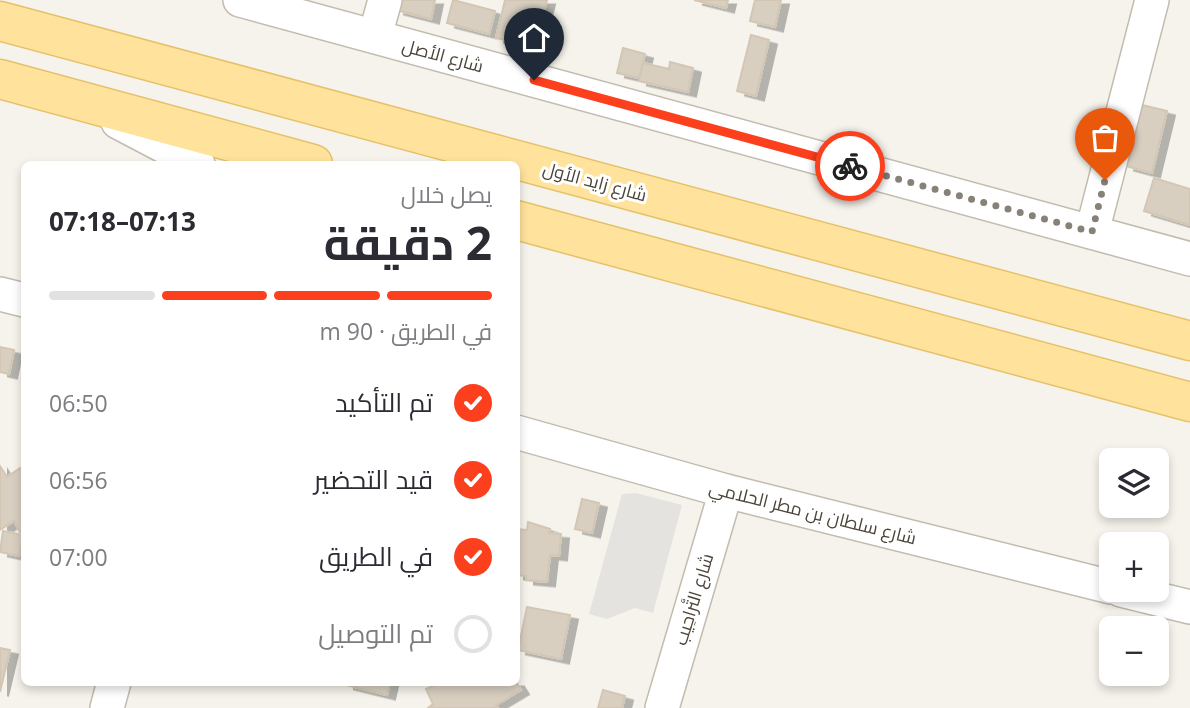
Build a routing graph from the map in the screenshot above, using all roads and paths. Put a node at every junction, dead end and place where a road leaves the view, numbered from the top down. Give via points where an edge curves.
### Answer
1 (240, 0) edge
2 (385, 0) edge
3 (1152, 0) edge
4 (0, 21) edge
5 (375, 36) junction
6 (0, 79) edge
7 (72, 98) junction
8 (192, 161) edge
9 (302, 161) edge
10 (520, 221) edge
11 (1092, 232) junction
12 (1190, 259) edge
13 (0, 294) edge
14 (21, 299) edge
15 (1190, 341) edge
16 (1190, 402) edge
17 (520, 433) edge
18 (726, 491) junction
19 (1099, 584) edge
20 (1169, 602) edge
21 (1190, 607) edge
22 (113, 686) edge
23 (107, 708) edge
24 (662, 708) edge

1 - 5 street, شارع الأصل
2 - 5 street
3 - 11 street
4 - 15 main road, شارع زايد الأول
5 - 11 street, شارع الأصل
6 - 7 main road
7 - 8 street
7 - 9 main road
10 - 16 main road
11 - 12 street, شارع الأصل
13 - 14 street
17 - 18 street, شارع سلطان بن مطر الحلامي
18 - 19 street, شارع سلطان بن مطر الحلامي
18 - 24 street, شارع التَّراحِيب
20 - 21 street
22 - 23 street

